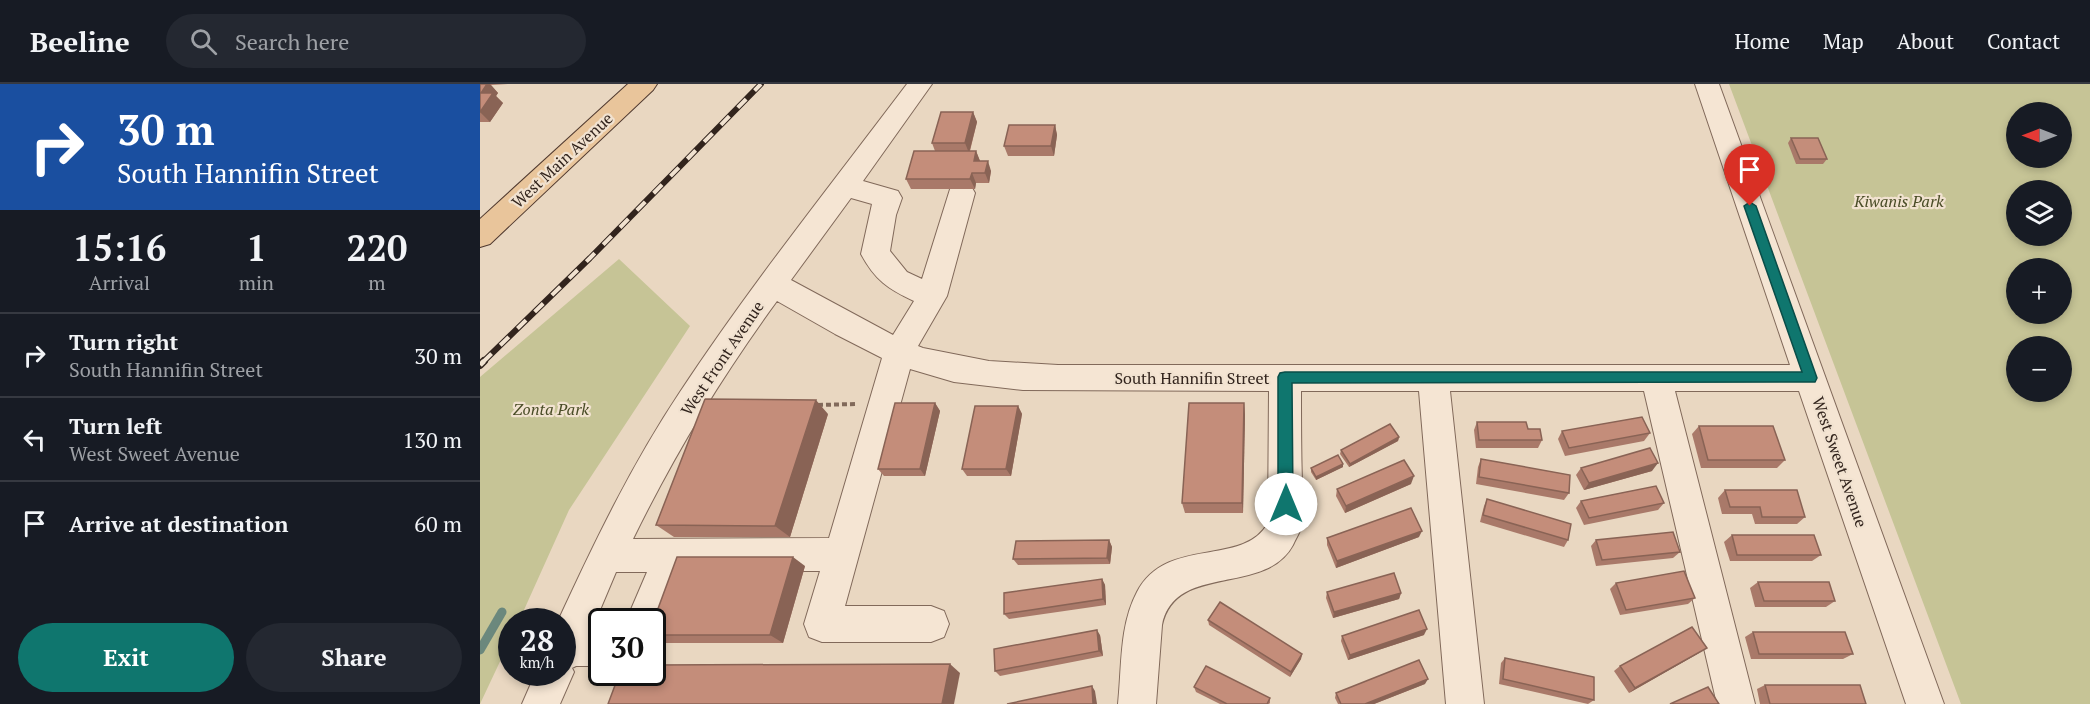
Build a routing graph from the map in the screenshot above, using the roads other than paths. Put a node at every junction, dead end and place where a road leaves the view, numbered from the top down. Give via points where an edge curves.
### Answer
1 (644, 84) edge
2 (920, 84) edge
3 (1707, 84) edge
4 (845, 186) junction
5 (961, 193) edge
6 (480, 236) edge
7 (773, 284) junction
8 (932, 296) junction
9 (899, 352) junction
10 (1285, 377) junction
11 (1433, 377) junction
12 (1656, 378) junction
13 (1810, 378) junction
14 (842, 554) junction
15 (672, 555) junction
16 (606, 556) junction
17 (650, 608) edge
18 (576, 624) edge
19 (931, 624) dead end
20 (549, 686) edge
21 (541, 704) edge
22 (1137, 704) edge
23 (1465, 704) edge
24 (1736, 704) edge
25 (1925, 704) edge

1 - 6 main road, West Main Avenue
2 - 4 street, West Front Avenue
3 - 13 street, West Sweet Avenue
4 - 7 street, West Front Avenue
4 - 8 street via 888,198 875,254 897,280
5 - 8 street
7 - 9 street, South Hannifin Street
7 - 16 street, West Front Avenue via 690,403
8 - 9 street
9 - 10 street, South Hannifin Street via 944,367 997,376
9 - 14 street
10 - 11 street, South Hannifin Street
10 - 22 street via 1286,525 1282,536 1269,553 1258,558 1190,571 1158,590 1149,604 1145,623
11 - 12 street, South Hannifin Street
11 - 23 street
12 - 13 street, South Hannifin Street
12 - 24 street
13 - 25 street, West Sweet Avenue
14 - 15 street
14 - 19 street via 822,624
15 - 16 street
15 - 17 street
16 - 18 street, West Front Avenue
20 - 21 street, West Front Avenue

